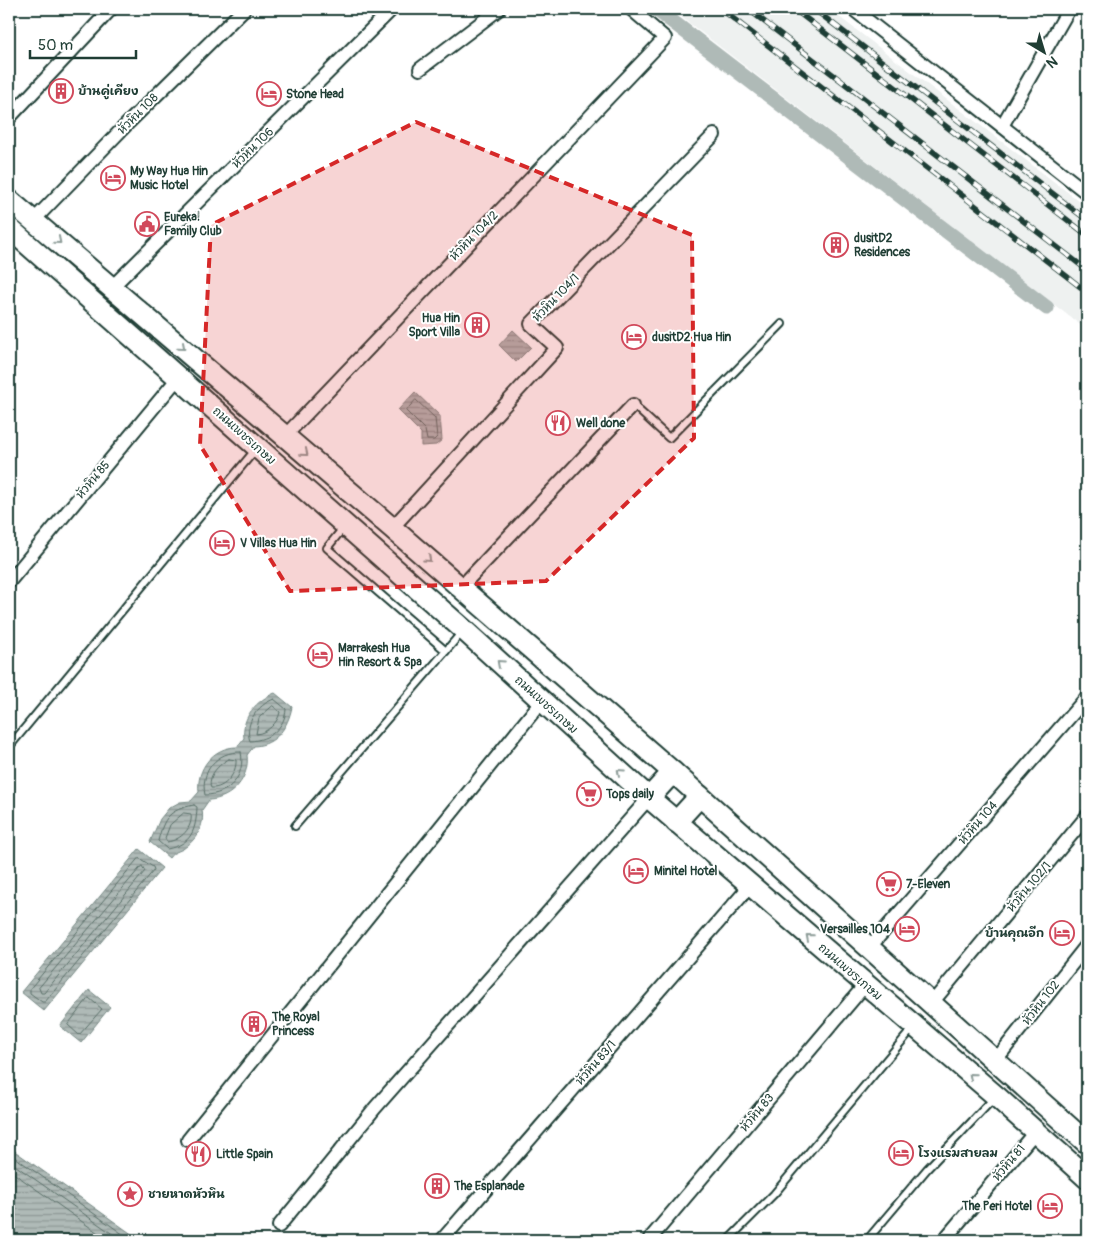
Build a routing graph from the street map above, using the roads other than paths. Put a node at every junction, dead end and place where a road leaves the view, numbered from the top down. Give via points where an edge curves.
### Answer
1 (111, 9) edge
2 (244, 9) edge
3 (392, 9) edge
4 (499, 9) edge
5 (631, 9) edge
6 (853, 9) edge
7 (1069, 9) edge
8 (420, 70) dead end
9 (9, 118) edge
10 (1002, 126) junction
11 (714, 136) dead end
12 (1087, 193) edge
13 (9, 200) edge
14 (34, 220) junction
15 (9, 228) edge
16 (112, 287) junction
17 (782, 324) dead end
18 (178, 378) junction
19 (633, 405) joint
20 (285, 436) junction
21 (257, 448) junction
22 (345, 526) junction
23 (392, 528) junction
24 (9, 582) edge
25 (460, 588) junction
26 (464, 630) junction
27 (446, 651) junction
28 (1087, 697) edge
29 (542, 701) junction
30 (9, 747) edge
31 (673, 772) junction
32 (700, 796) junction
33 (649, 798) junction
34 (1087, 816) edge
35 (676, 822) junction
36 (295, 826) dead end
37 (750, 886) junction
38 (1087, 945) edge
39 (868, 949) junction
40 (865, 985) junction
41 (932, 1004) junction
42 (914, 1027) junction
43 (995, 1062) junction
44 (996, 1096) junction
45 (1035, 1132) junction
46 (188, 1140) dead end
47 (1087, 1143) edge
48 (1087, 1178) edge
49 (279, 1226) dead end
50 (442, 1240) edge
51 (649, 1240) edge
52 (728, 1240) edge
53 (867, 1240) edge
54 (944, 1240) edge

1 - 9 street
2 - 14 street, หัวหิน 108
3 - 16 street, หัวหิน 106
4 - 8 street
5 - 20 street, หัวหิน 104/2 via 665,38
6 - 10 street
7 - 10 street
10 - 12 street
11 - 23 street, หัวหิน 104/1 via 531,324 557,348
13 - 14 main road, ถนนเพชรเกษม
14 -> 16 main road, ถนนเพชรเกษม
15 - 18 main road, ถนนเพชรเกษม
16 -> 20 main road, ถนนเพชรเกษม
17 - 19 lane via 669,438
18 - 21 main road, ถนนเพชรเกษม
18 - 24 street, หัวหิน 85
19 - 25 street
20 -> 23 main road, ถนนเพชรเกษม
21 - 22 main road, ถนนเพชรเกษม
21 - 30 lane
22 - 26 main road, ถนนเพชรเกษม
22 - 27 lane via 327,548
23 -> 25 main road, ถนนเพชรเกษม
25 - 31 main road, ถนนเพชรเกษม
26 - 27 lane
29 -> 26 main road, ถนนเพชรเกษม
27 - 36 lane
28 - 39 street, หัวหิน 104
33 -> 29 main road, ถนนเพชรเกษม
29 - 46 street
31 - 32 main road, ถนนเพชรเกษม
31 - 33 main road
32 - 35 main road
32 - 39 main road, ถนนเพชรเกษม
33 - 35 main road, ถนนเพชรเกษม
33 - 49 street via 375,1108
34 - 41 street, หัวหิน 102/1
35 - 37 main road, ถนนเพชรเกษม
40 -> 37 main road, ถนนเพชรเกษม
37 - 50 street, หัวหิน 83/1
38 - 43 street, หัวหิน 102
39 - 41 main road, ถนนเพชรเกษม
40 - 42 main road, ถนนเพชรเกษม
40 - 51 street, หัวหิน 83
41 - 43 main road, ถนนเพชรเกษม
44 -> 42 main road, ถนนเพชรเกษม
42 - 52 lane via 774,1194
43 - 47 main road, ถนนเพชรเกษม
44 - 45 main road, ถนนเพชรเกษม
44 - 53 lane via 927,1169
45 - 48 main road, ถนนเพชรเกษม
45 - 54 street, หัวหิน 81

